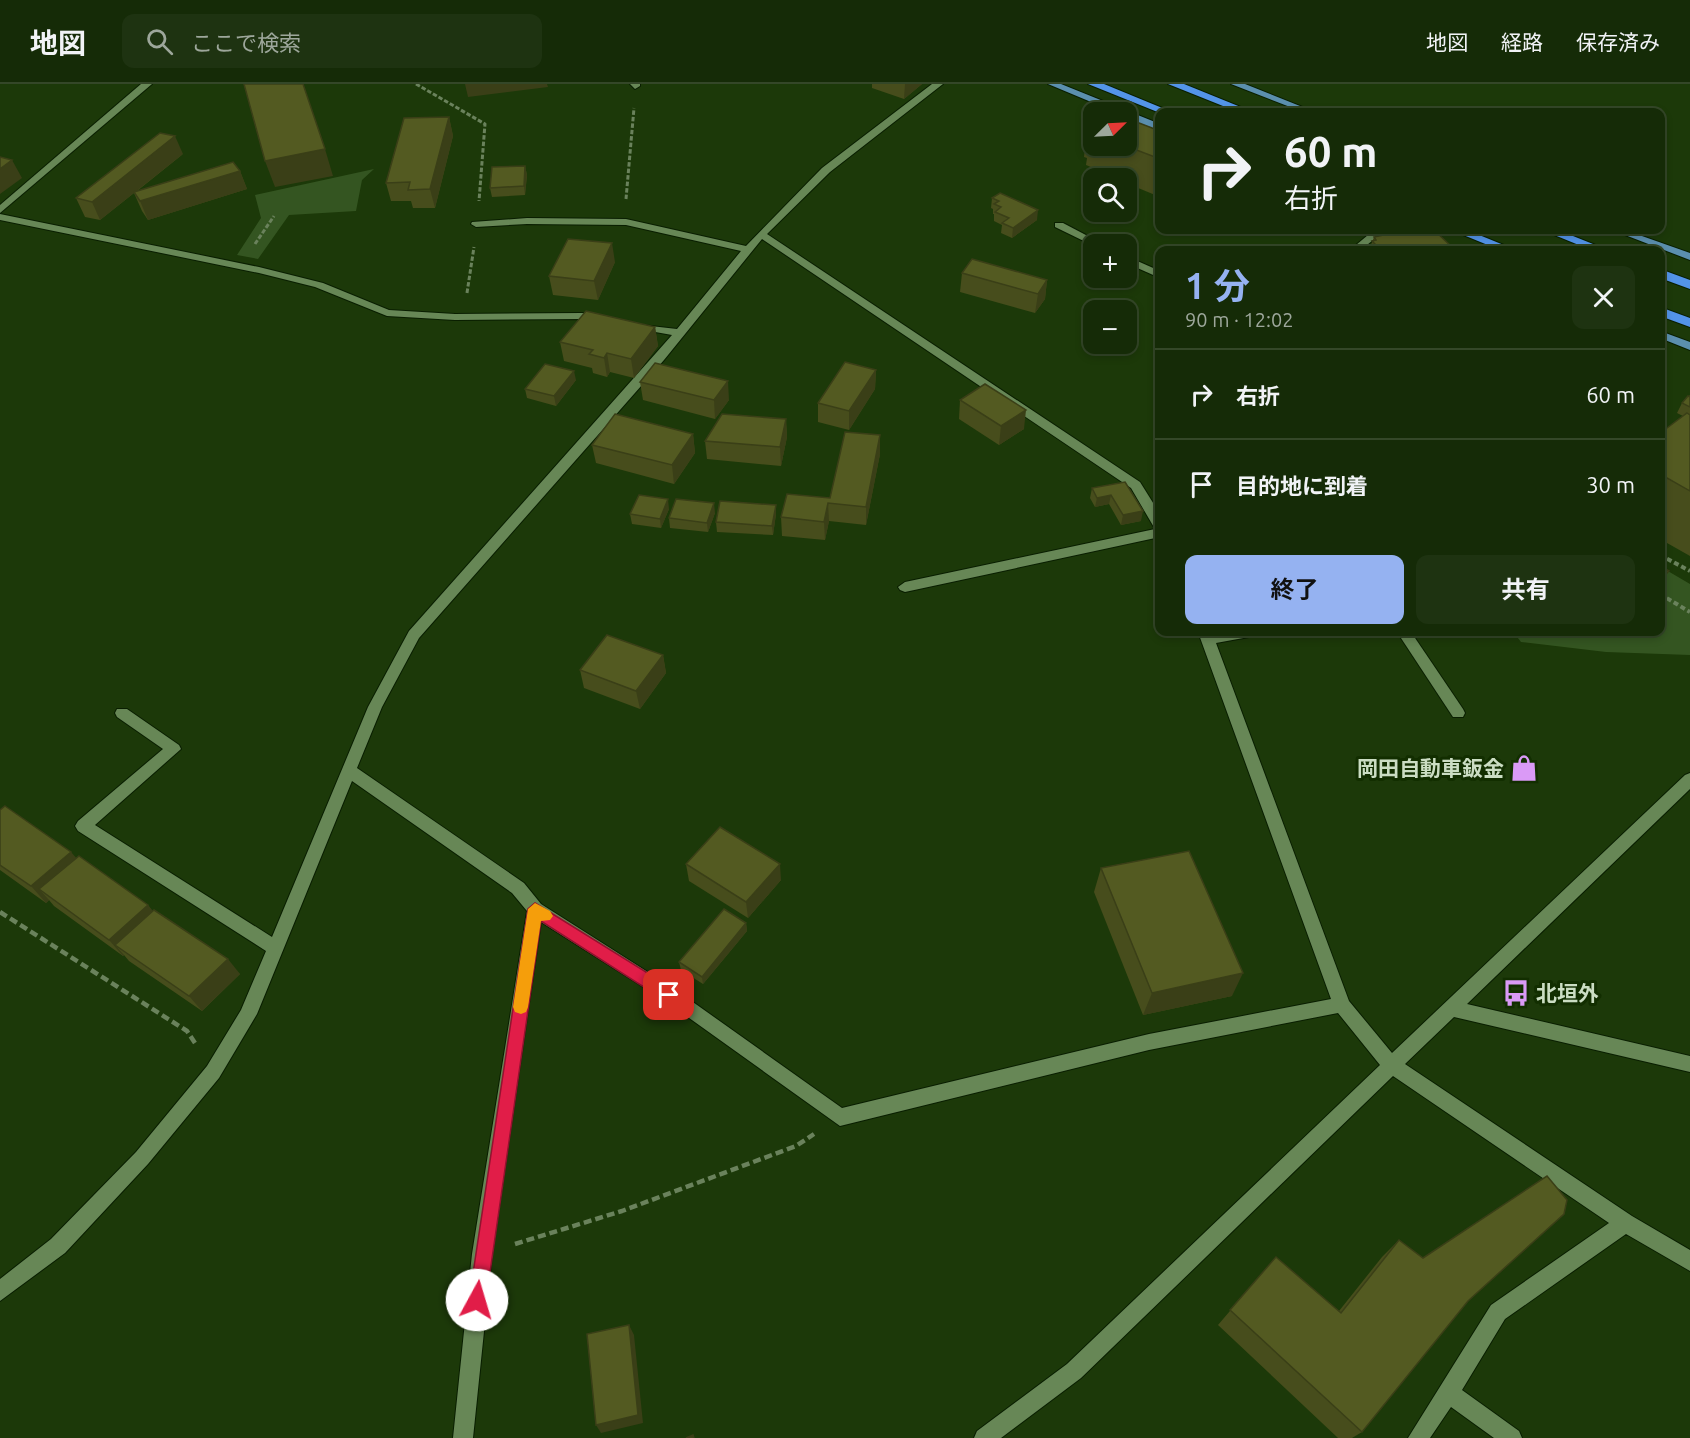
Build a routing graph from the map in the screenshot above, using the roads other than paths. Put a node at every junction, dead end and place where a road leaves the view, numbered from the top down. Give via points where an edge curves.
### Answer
1 (147, 84) edge
2 (938, 84) edge
3 (1053, 84) edge
4 (1094, 84) edge
5 (1174, 84) edge
6 (1236, 84) edge
7 (1097, 102) edge
8 (1156, 108) edge
9 (1237, 108) edge
10 (1299, 108) edge
11 (1137, 119) edge
12 (1155, 126) edge
13 (0, 210) edge
14 (0, 217) edge
15 (476, 224) road end
16 (1059, 225) dead end
17 (760, 234) junction
18 (1375, 234) edge
19 (1468, 234) edge
20 (1559, 234) edge
21 (1627, 234) edge
22 (1083, 237) edge
23 (1360, 246) edge
24 (1499, 246) edge
25 (1591, 246) edge
26 (1659, 246) edge
27 (1665, 248) edge
28 (749, 250) junction
29 (1690, 258) edge
30 (1137, 264) edge
31 (1155, 273) edge
32 (1665, 275) edge
33 (1690, 285) edge
34 (1665, 313) edge
35 (1690, 323) edge
36 (678, 333) junction
37 (1665, 336) edge
38 (1690, 346) edge
39 (1155, 517) edge
40 (1155, 533) edge
41 (905, 587) dead end
42 (1207, 636) edge
43 (1407, 636) edge
44 (122, 713) dead end
45 (1458, 713) dead end
46 (350, 771) junction
47 (1690, 779) edge
48 (535, 909) junction
49 (276, 948) junction
50 (1342, 1005) junction
51 (1451, 1008) junction
52 (1690, 1064) edge
53 (1391, 1065) junction
54 (1625, 1223) junction
55 (1690, 1261) edge
56 (0, 1291) edge
57 (1449, 1393) junction
58 (463, 1438) edge
59 (984, 1438) edge
60 (1418, 1438) edge
61 (1512, 1438) edge

1 - 13 street
2 - 17 street via 826,170
3 - 7 main road
4 - 8 highway
5 - 9 highway
6 - 10 main road
11 - 12 main road
14 - 36 street via 319,285 387,313 582,316
15 - 28 street via 626,222
16 - 22 street
17 - 28 street
17 - 39 street via 1136,485
18 - 23 street
19 - 24 highway
20 - 25 highway
21 - 26 main road
27 - 29 main road
28 - 36 street
30 - 31 street
32 - 33 highway
34 - 35 highway
36 - 46 street via 414,635 375,707
37 - 38 main road
40 - 41 street
42 - 50 street
43 - 45 street
44 - 49 street via 174,749 83,826
46 - 48 street via 518,888
46 - 49 street
47 - 51 street
48 - 50 street via 669,995 840,1116 1149,1042
48 - 58 street via 482,1254
49 - 56 street via 248,1014 213,1072 142,1158 58,1246
50 - 53 street
51 - 52 street
51 - 53 street
53 - 54 street
53 - 59 street via 1074,1371
54 - 55 street
54 - 57 street via 1498,1312
57 - 60 street
57 - 61 street

